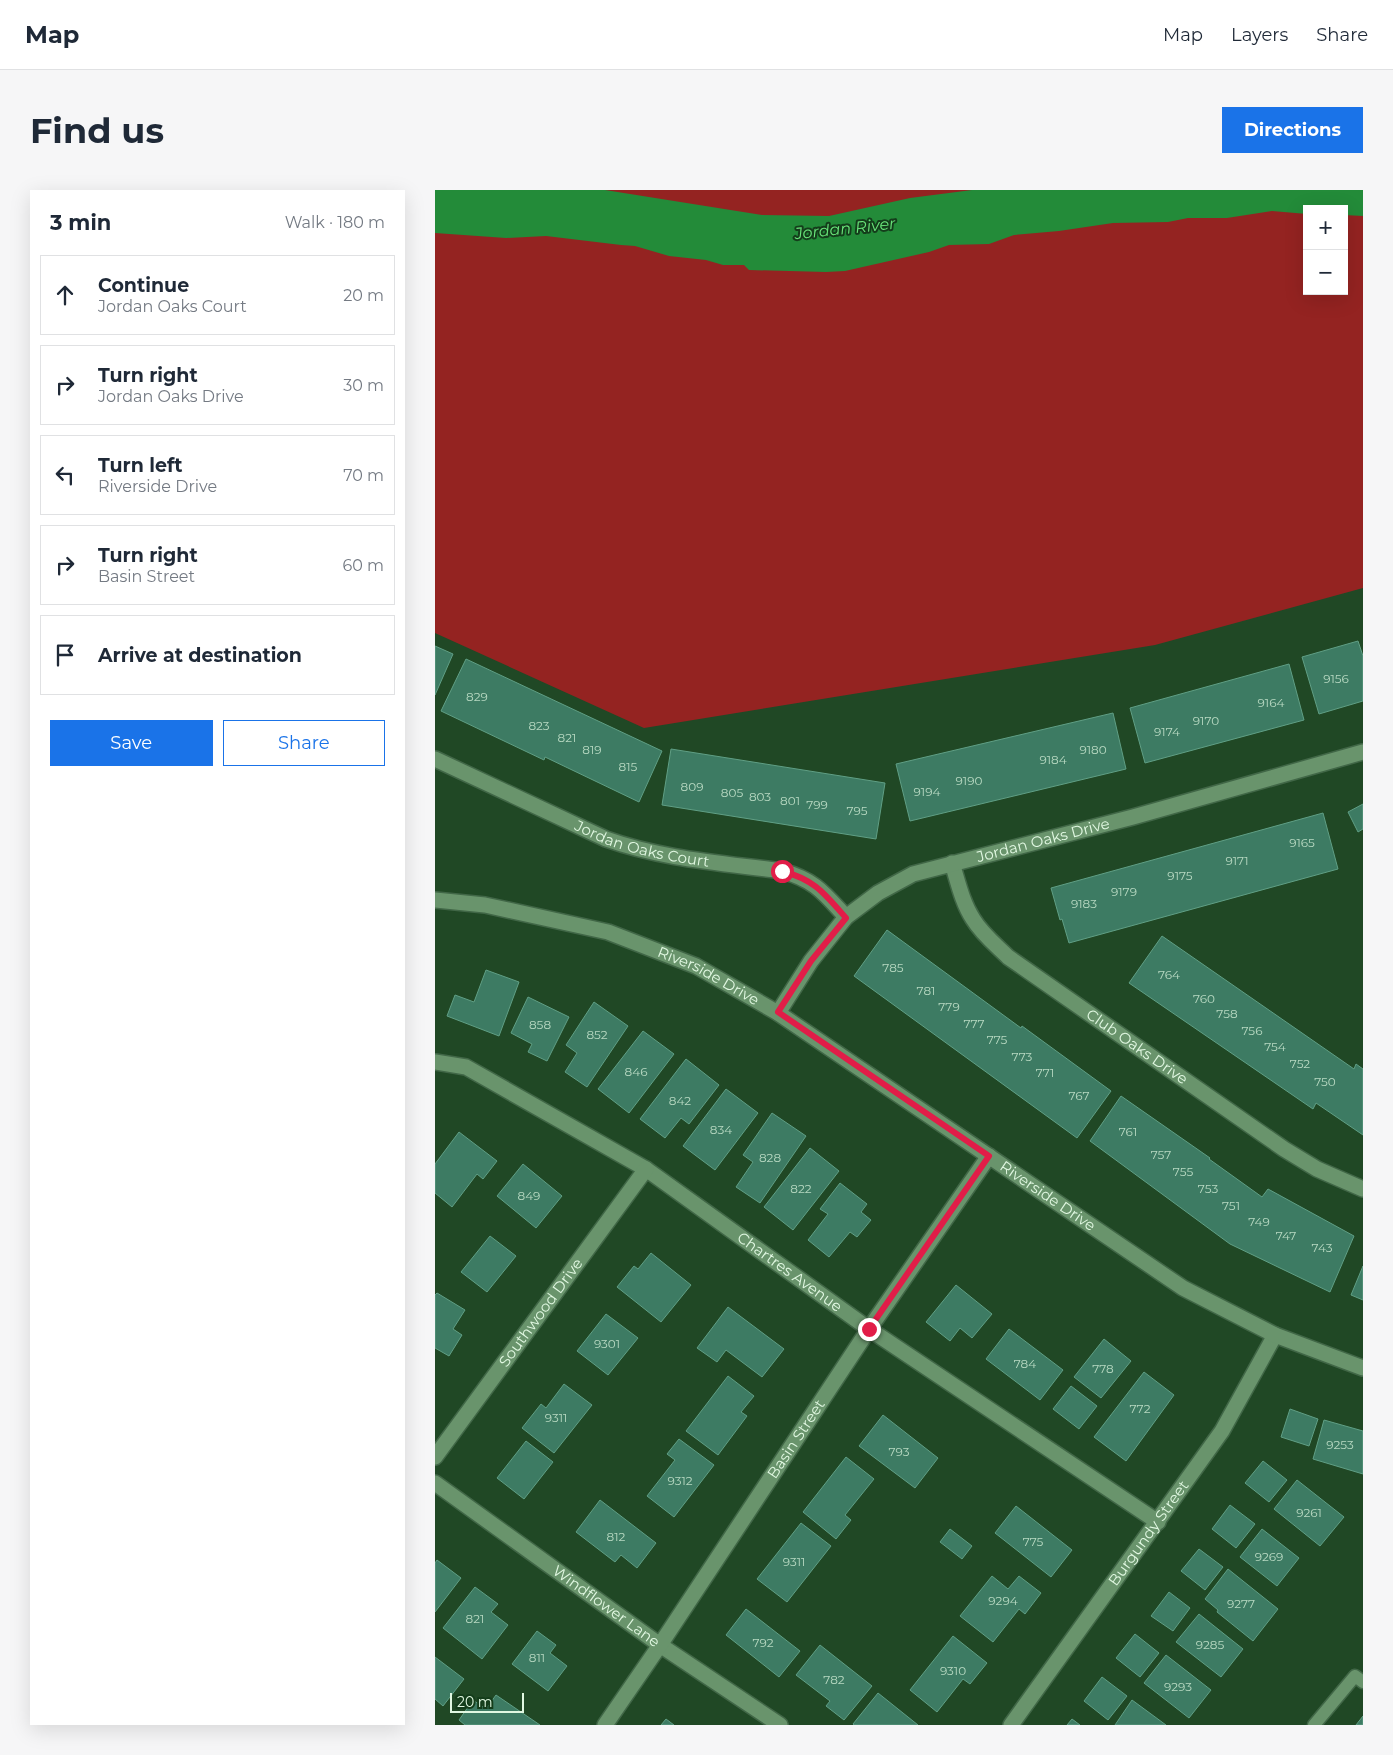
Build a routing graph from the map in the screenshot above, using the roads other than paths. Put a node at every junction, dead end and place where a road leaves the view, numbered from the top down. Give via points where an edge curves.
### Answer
1 (1363, 752) edge
2 (435, 759) edge
3 (953, 863) junction
4 (435, 900) edge
5 (846, 918) junction
6 (778, 1012) junction
7 (435, 1062) edge
8 (989, 1156) junction
9 (646, 1168) junction
10 (1363, 1189) edge
11 (869, 1329) junction
12 (1275, 1335) junction
13 (1363, 1368) edge
14 (435, 1457) edge
15 (435, 1483) edge
16 (1159, 1522) junction
17 (660, 1646) junction
18 (1363, 1682) edge
19 (605, 1725) edge
20 (780, 1725) edge
21 (1011, 1725) edge
22 (1315, 1725) edge

1 - 3 street, Jordan Oaks Drive via 1133,817
2 - 5 street, Jordan Oaks Court via 629,847 800,876 816,885
3 - 5 street, Jordan Oaks Drive via 913,874 878,893
3 - 10 street, Club Oaks Drive via 973,919 1008,957 1284,1149 1317,1169
4 - 6 street, Riverside Drive via 485,904 608,932 696,966
5 - 6 street, Jordan Oaks Drive via 811,961
6 - 8 street, Riverside Drive
7 - 9 street, Chartres Avenue via 467,1067
8 - 11 street, Basin Street
8 - 12 street, Riverside Drive via 1183,1288
9 - 11 street, Chartres Avenue
9 - 14 street, Southwood Drive
11 - 16 street, Chartres Avenue
11 - 17 street, Basin Street
12 - 13 street, Riverside Drive
12 - 16 street, Burgundy Street via 1222,1431
15 - 17 street, Windflower Lane
16 - 21 street, Burgundy Street
17 - 19 street, Basin Street
17 - 20 street, Windflower Lane
18 - 22 lane via 1355,1676

